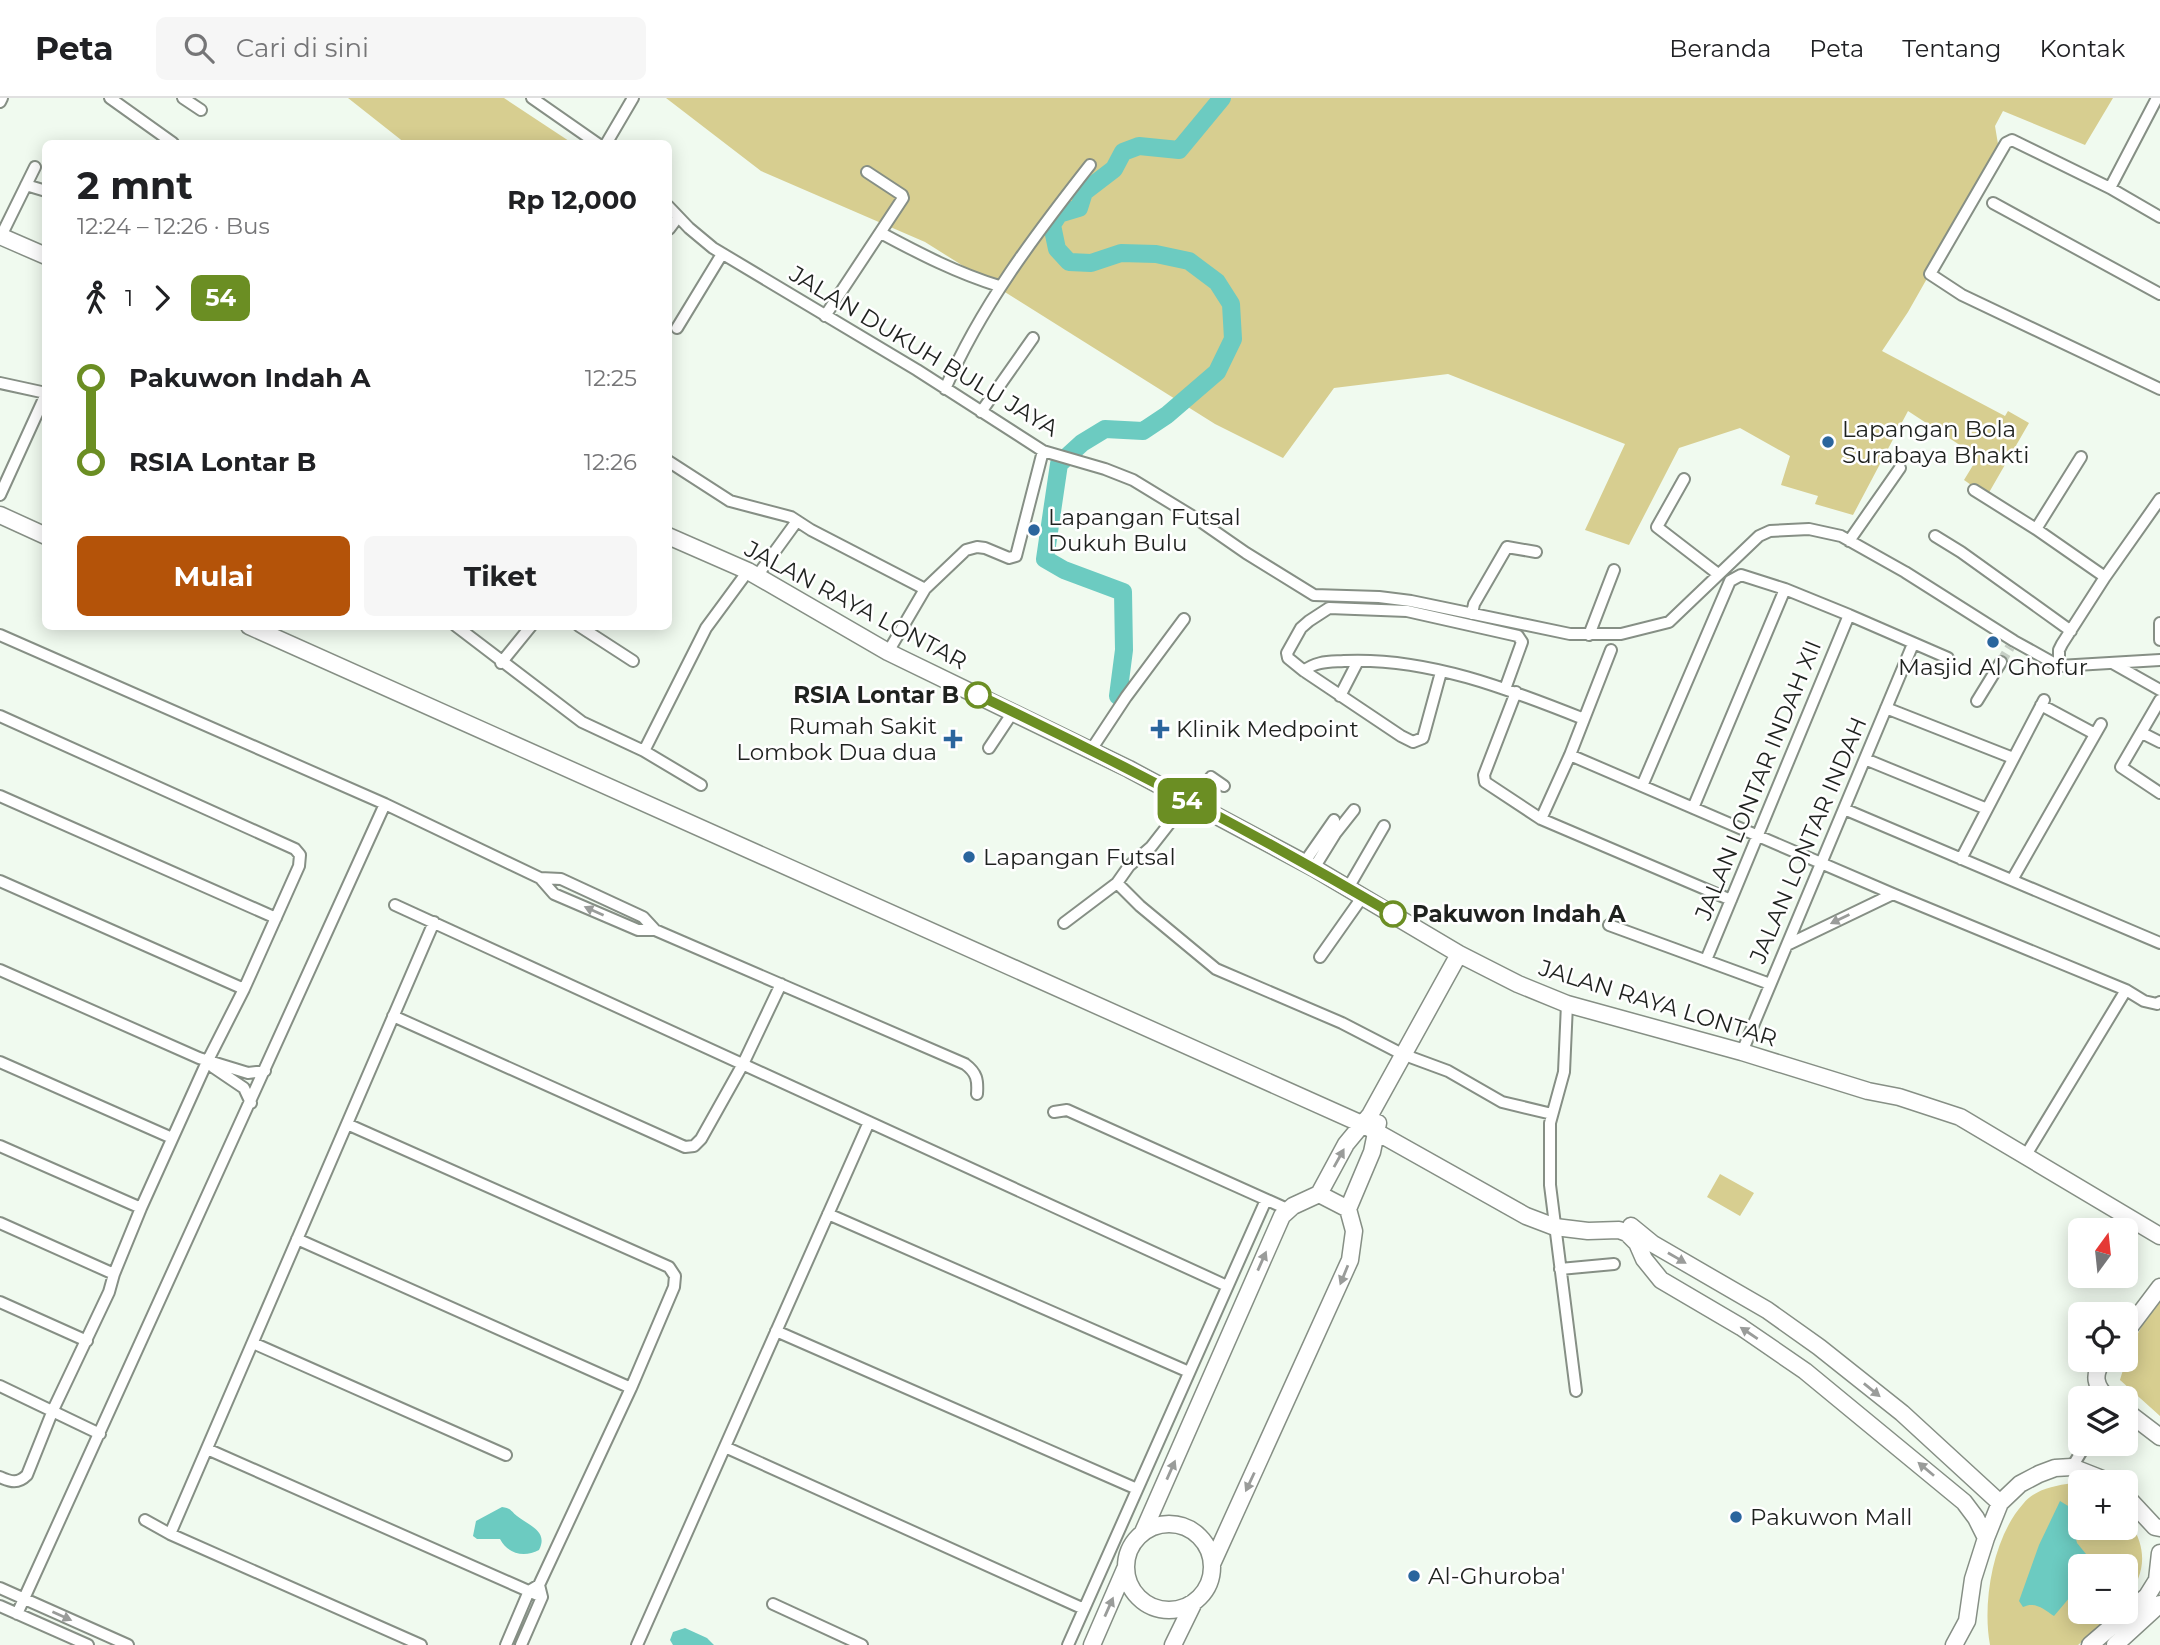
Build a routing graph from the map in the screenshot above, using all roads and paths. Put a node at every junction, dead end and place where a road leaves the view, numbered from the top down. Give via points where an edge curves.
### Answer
1 (110, 98) edge
2 (183, 98) edge
3 (532, 98) edge
4 (633, 98) edge
5 (2157, 98) edge
6 (201, 110) dead end
7 (169, 140) edge
8 (592, 140) edge
9 (608, 140) edge
10 (1090, 165) dead end
11 (35, 167) dead end
12 (867, 172) dead end
13 (26, 185) junction
14 (2110, 188) junction
15 (42, 190) edge
16 (1993, 203) dead end
17 (672, 210) edge
18 (678, 217) junction
19 (2160, 217) edge
20 (672, 225) edge
21 (881, 233) junction
22 (1, 236) edge
23 (42, 254) edge
24 (722, 254) junction
25 (999, 286) junction
26 (2160, 294) edge
27 (825, 316) junction
28 (677, 328) dead end
29 (1033, 338) dead end
30 (0, 383) edge
31 (945, 389) junction
32 (2160, 389) edge
33 (42, 393) edge
34 (42, 403) edge
35 (981, 412) junction
36 (1043, 451) junction
37 (2081, 457) dead end
38 (672, 464) edge
39 (1900, 468) dead end
40 (1684, 479) dead end
41 (1974, 489) dead end
42 (0, 495) edge
43 (2160, 499) edge
44 (0, 515) edge
45 (797, 521) junction
46 (2036, 529) junction
47 (42, 534) edge
48 (1935, 536) dead end
49 (672, 538) edge
50 (1849, 541) junction
51 (1536, 552) dead end
52 (1614, 570) dead end
53 (752, 573) junction
54 (1718, 574) junction
55 (2105, 577) junction
56 (925, 589) junction
57 (1785, 589) junction
58 (1472, 614) junction
59 (1849, 615) junction
60 (1184, 619) dead end
61 (2160, 623) edge
62 (257, 630) edge
63 (461, 630) edge
64 (528, 630) edge
65 (585, 630) edge
66 (2071, 631) junction
67 (0, 635) edge
68 (1589, 635) junction
69 (2160, 640) edge
70 (1913, 644) junction
71 (1611, 650) dead end
72 (888, 652) junction
73 (1948, 659) dead end
74 (2160, 660) edge
75 (633, 661) dead end
76 (1358, 661) junction
77 (2001, 662) tunnel mouth
78 (501, 663) junction
79 (2114, 664) junction
80 (2059, 666) junction
81 (1304, 671) junction
82 (1441, 672) junction
83 (1511, 690) junction
84 (2160, 690) edge
85 (1340, 696) junction
86 (2160, 700) edge
87 (1978, 701) dead end
88 (1886, 708) junction
89 (1013, 712) junction
90 (0, 716) edge
91 (1584, 719) junction
92 (2142, 733) junction
93 (2160, 743) edge
94 (989, 748) dead end
95 (1091, 750) junction
96 (644, 751) junction
97 (1570, 755) junction
98 (2013, 758) junction
99 (1865, 759) junction
100 (701, 785) dead end
101 (1224, 786) dead end
102 (1642, 786) junction
103 (2160, 793) edge
104 (0, 796) edge
105 (1189, 801) junction
106 (385, 804) junction
107 (1693, 808) junction
108 (1844, 809) junction
109 (1987, 809) junction
110 (1354, 810) dead end
111 (1541, 819) junction
112 (1334, 820) dead end
113 (1384, 827) dead end
114 (1758, 835) junction
115 (1961, 859) junction
116 (1821, 862) junction
117 (1309, 865) junction
118 (2012, 880) junction
119 (0, 881) edge
120 (1117, 883) junction
121 (1349, 885) junction
122 (1893, 894) junction
123 (1363, 896) junction
124 (1731, 900) junction
125 (395, 905) dead end
126 (276, 918) junction
127 (434, 922) junction
128 (1064, 923) dead end
129 (1609, 925) dead end
130 (2160, 943) edge
131 (1787, 945) junction
132 (1463, 956) junction
133 (1320, 957) dead end
134 (1706, 960) junction
135 (0, 970) edge
136 (781, 984) junction
137 (1770, 984) junction
138 (244, 989) junction
139 (2126, 989) junction
140 (2156, 1003) edge
141 (1567, 1004) junction
142 (393, 1016) junction
143 (1742, 1052) junction
144 (1406, 1056) junction
145 (205, 1060) junction
146 (0, 1062) edge
147 (743, 1064) junction
148 (265, 1071) junction
149 (978, 1094) dead end
150 (251, 1103) junction
151 (1054, 1112) dead end
152 (1552, 1114) junction
153 (869, 1122) junction
154 (347, 1124) junction
155 (1370, 1129) junction
156 (172, 1138) junction
157 (0, 1146) edge
158 (1372, 1152) junction
159 (2026, 1155) junction
160 (1416, 1156) junction
161 (1319, 1194) junction
162 (1266, 1200) junction
163 (141, 1208) junction
164 (1348, 1209) junction
165 (828, 1214) junction
166 (1282, 1216) junction
167 (0, 1223) edge
168 (1552, 1224) junction
169 (2160, 1237) edge
170 (297, 1239) junction
171 (1614, 1264) dead end
172 (1560, 1269) junction
173 (114, 1274) junction
174 (1227, 1286) junction
175 (2160, 1287) edge
176 (0, 1301) edge
177 (2138, 1316) edge
178 (776, 1331) junction
179 (87, 1341) junction
180 (253, 1343) junction
181 (1819, 1347) junction
182 (1805, 1371) junction
183 (1189, 1372) junction
184 (0, 1386) edge
185 (631, 1388) junction
186 (1576, 1391) dead end
187 (53, 1410) junction
188 (2138, 1420) edge
189 (100, 1434) junction
190 (2160, 1437) edge
191 (725, 1447) junction
192 (206, 1449) junction
193 (506, 1455) dead end
194 (2079, 1456) edge
195 (2072, 1467) junction
196 (2080, 1470) edge
197 (1970, 1476) junction
198 (0, 1477) edge
199 (1137, 1489) junction
200 (1955, 1493) junction
201 (2000, 1503) junction
202 (2138, 1508) edge
203 (145, 1521) dead end
204 (2158, 1528) edge
205 (1143, 1532) junction
206 (170, 1534) junction
207 (1986, 1538) junction
208 (2160, 1547) edge
209 (2160, 1553) edge
210 (1212, 1564) junction
211 (1125, 1569) junction
212 (539, 1585) junction
213 (0, 1588) edge
214 (529, 1591) junction
215 (542, 1597) junction
216 (24, 1599) junction
217 (1194, 1602) junction
218 (773, 1604) dead end
219 (2160, 1604) edge
220 (0, 1606) edge
221 (1084, 1609) junction
222 (18, 1614) junction
223 (1967, 1621) junction
224 (88, 1645) edge
225 (128, 1645) edge
226 (421, 1645) edge
227 (506, 1645) edge
228 (521, 1645) edge
229 (637, 1645) edge
230 (862, 1645) edge
231 (1068, 1645) edge
232 (1092, 1645) edge
233 (1173, 1645) edge
234 (1954, 1645) edge
235 (1969, 1645) edge
236 (2090, 1645) edge
237 (2115, 1645) edge

1 - 7 street
2 - 6 street
3 - 8 street
4 - 9 street
5 - 14 street
10 - 25 street
11 - 13 street
12 - 21 street via 903,196
13 - 15 street
13 - 22 street
14 - 19 street
14 - 32 street via 2012,140 2006,143 1930,274 1962,295
16 - 26 street
17 - 18 street, JALAN DUKUH BULU JAYA
18 - 20 street
18 - 24 street, JALAN DUKUH BULU JAYA
21 - 25 street via 963,275
21 - 27 street
22 - 23 street
24 - 27 street, JALAN DUKUH BULU JAYA
24 - 28 street
25 - 31 street
27 - 31 street, JALAN DUKUH BULU JAYA
29 - 35 street
30 - 33 street
31 - 35 street, JALAN DUKUH BULU JAYA
34 - 42 street
35 - 36 street, JALAN DUKUH BULU JAYA
36 - 56 street via 1015,558 970,548
36 - 58 street, JALAN DUKUH BULU JAYA via 1133,480 1314,595 1379,597
37 - 46 street
38 - 45 street via 730,501
39 - 50 street
40 - 54 street via 1657,527
41 - 46 street
43 - 55 street
44 - 47 street
45 - 53 street
45 - 56 street
46 - 55 street
48 - 66 street
49 - 53 street, JALAN RAYA LONTAR
50 - 54 street, JALAN DUKUH BULU JAYA via 1809,529 1770,531
50 - 80 street, JALAN DUKUH BULU JAYA via 1905,572 2012,644
51 - 58 street via 1507,547
52 - 68 street
53 - 72 street, JALAN RAYA LONTAR
53 - 96 street via 706,628
54 - 68 street, JALAN DUKUH BULU JAYA via 1668,622 1621,634
55 - 66 street
56 - 72 street
57 - 59 street
57 - 102 street via 1741,575 1730,581
57 - 107 street
58 - 68 street, JALAN DUKUH BULU JAYA
59 - 70 street
59 - 114 street, JALAN LONTAR INDAH XII
60 - 95 street
61 - 69 street
62 - 155 street
63 - 78 street
64 - 78 street
65 - 75 street
66 - 80 street via 2059,650
67 - 106 street
70 - 73 street
70 - 88 street, JALAN LONTAR INDAH
71 - 91 street
72 - 89 street, JALAN RAYA LONTAR
74 - 79 street
76 - 81 street via 1318,663
76 - 82 street
76 - 85 street
77 - 87 street
78 - 96 street via 582,722
79 - 80 street
79 - 84 street
81 - 83 street via 1287,653 1301,628 1322,611 1352,607 1407,611 1518,636 1522,642
81 - 85 street
82 - 83 street
82 - 85 street via 1423,738 1418,742
83 - 91 street
83 - 111 street via 1484,779
86 - 92 street
88 - 98 street
88 - 99 street, JALAN LONTAR INDAH
89 - 94 street
89 - 95 street, JALAN RAYA LONTAR
90 - 126 street via 295,849 299,866
91 - 97 street
92 - 93 street
92 - 103 street via 2121,767
95 - 105 street, JALAN RAYA LONTAR
96 - 100 street
97 - 102 street
97 - 111 street
98 - 109 street
98 - 118 street via 2042,702 2098,729
99 - 108 street, JALAN LONTAR INDAH
99 - 109 street
101 - 105 street via 1211,777
102 - 107 street
104 - 126 street
105 - 117 street, JALAN RAYA LONTAR
105 - 120 street
106 - 136 street via 540,877 561,879 643,917 655,930
106 - 148 street
107 - 114 street
108 - 115 street
108 - 116 street, JALAN LONTAR INDAH
109 - 115 street
110 - 117 street
111 - 124 street
112 - 117 street
113 - 121 street
114 - 116 street
114 - 124 street, JALAN LONTAR INDAH XII
115 - 118 street
116 - 122 street
116 - 131 street, JALAN LONTAR INDAH
117 - 121 street, JALAN RAYA LONTAR
118 - 130 street
119 - 138 street
120 - 128 street
120 - 144 street via 1216,969
121 - 123 street, JALAN RAYA LONTAR
122 -> 131 street
122 - 139 street
123 - 132 street, JALAN RAYA LONTAR
123 - 133 street
124 - 134 street, JALAN LONTAR INDAH XII
125 - 127 street
126 - 138 street
127 - 142 street
127 - 147 street
129 - 134 street
131 - 137 street, JALAN LONTAR INDAH
132 - 141 street, JALAN RAYA LONTAR
132 - 144 street
134 - 137 street
135 - 145 street
136 - 147 street
136 - 149 street via 965,1064 974,1071
137 - 143 street, JALAN LONTAR INDAH
138 - 145 street
139 - 140 street
139 - 159 street
141 - 143 street, JALAN RAYA LONTAR
141 - 152 street via 1564,1072
142 - 147 street via 685,1147 701,1139
142 - 154 street
143 - 159 street, JALAN RAYA LONTAR via 1938,1108 1968,1120
144 - 152 street via 1448,1071 1502,1102
144 - 155 street
145 - 148 street via 248,1073
145 - 150 street via 244,1087
145 - 156 street
146 - 156 street
147 - 153 street
148 - 150 street
150 - 189 street
151 - 162 street via 1067,1110
152 - 168 street
153 - 165 street
153 - 174 street
154 - 170 street
154 - 185 street via 669,1268 675,1276 674,1287
155 - 158 street
155 - 160 street
161 -> 155 street via 1346,1144
156 - 163 street
157 - 163 street
158 - 160 street via 1390,1150
158 - 164 street
159 - 169 street, JALAN RAYA LONTAR
160 - 168 street via 1526,1216
161 - 164 street
161 - 166 street
162 - 166 street via 1285,1208
162 - 174 street
163 - 173 street
164 -> 210 street via 1354,1231 1350,1260
165 - 178 street
165 - 183 street
205 -> 166 street
167 - 173 street
168 - 172 street
168 -> 181 street via 1596,1220 1628,1224
182 -> 168 street via 1661,1280 1627,1233
170 - 180 street
170 - 185 street
171 - 172 street
172 - 186 street
173 - 179 street
174 - 183 street
175 - 177 street
176 - 179 street
178 - 191 street
178 - 199 street
179 - 187 street
180 - 192 street
180 - 193 street
181 - 182 street
181 -> 197 street via 1902,1413
200 -> 182 street
183 - 199 street
184 - 187 street
185 - 212 street
187 - 189 street
187 - 198 street via 27,1475 12,1482
188 - 190 street
189 - 216 street
191 - 221 street
191 - 229 street
192 - 206 street
192 - 214 street
194 - 195 street
195 - 196 street
195 - 201 street via 2039,1474
197 - 200 street
197 - 201 street
199 - 221 street
200 - 207 street
201 - 207 street
202 - 204 street
203 - 206 street
204 - 208 street
205 - 210 street via 1155,1526 1181,1526 1202,1541
205 - 211 street via 1130,1549
206 - 226 street
207 - 223 street via 1973,1579
209 - 236 street via 2157,1580 2147,1596
210 - 217 street via 1208,1586
211 - 217 street via 1133,1592 1155,1608 1182,1608
232 -> 211 street
212 - 214 street
212 - 215 street
213 - 216 street
214 - 215 street
214 - 227 street
215 - 228 street
216 - 222 street
216 -> 225 street
217 - 233 street
218 - 230 street
219 - 237 street
220 - 222 street
221 - 231 street
222 - 224 street
223 - 234 street
223 - 235 street

